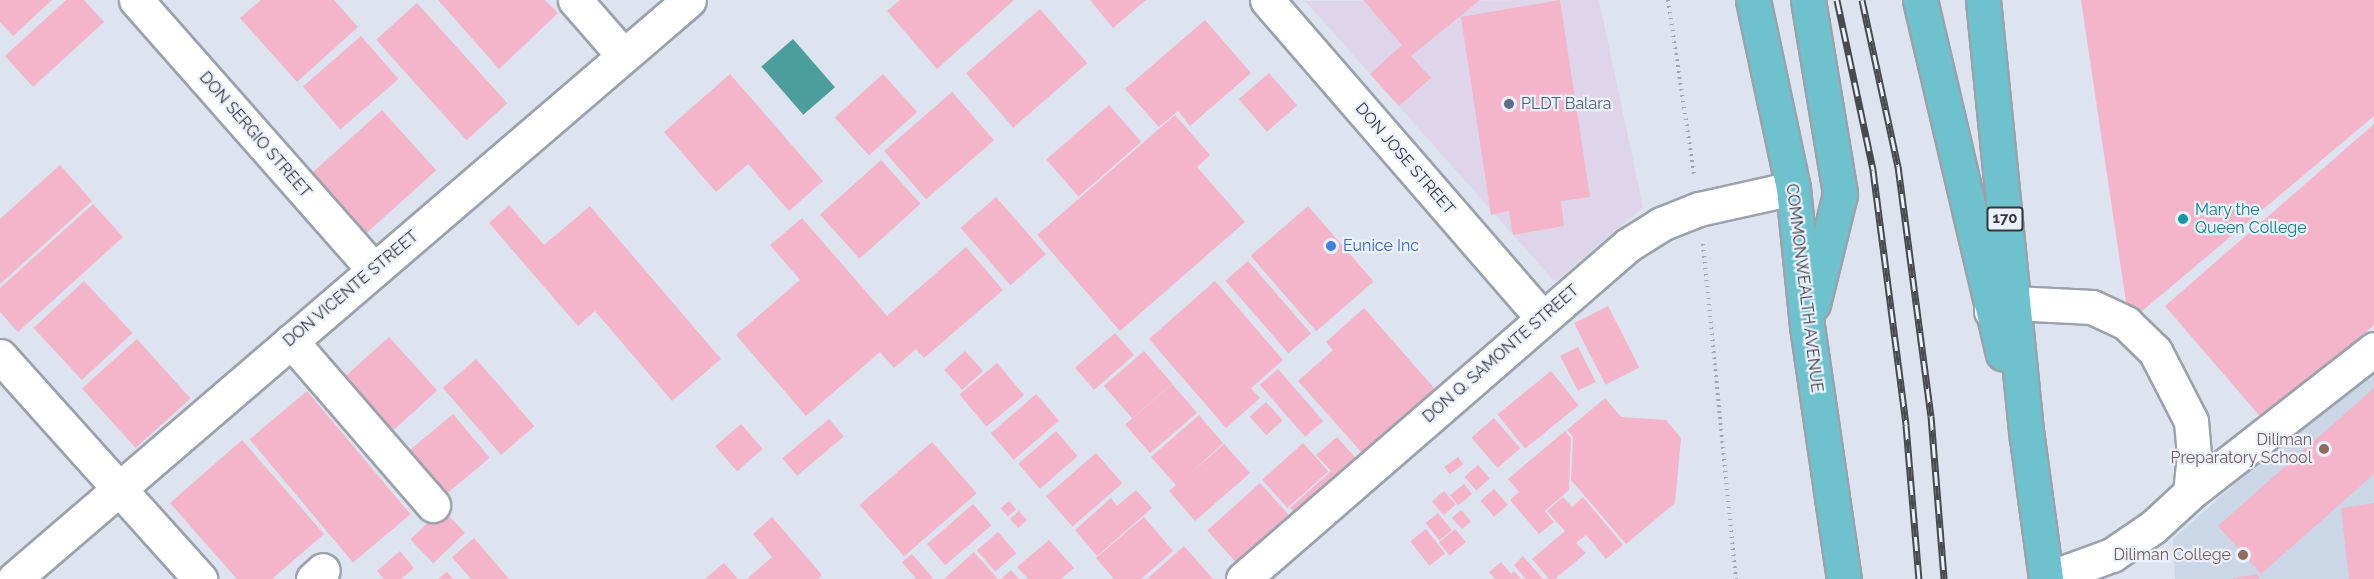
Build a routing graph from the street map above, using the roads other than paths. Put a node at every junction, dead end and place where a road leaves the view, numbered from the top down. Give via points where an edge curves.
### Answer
1 (136, 0) edge
2 (575, 0) edge
3 (689, 0) edge
4 (1267, 0) edge
5 (1753, 0) edge
6 (1808, 0) edge
7 (1920, 0) edge
8 (1983, 0) edge
9 (623, 56) junction
10 (1793, 188) junction
11 (374, 270) junction
12 (2002, 307) junction
13 (1542, 317) junction
14 (1807, 326) junction
15 (291, 341) junction
16 (2374, 349) edge
17 (0, 356) edge
18 (118, 488) junction
19 (2190, 493) junction
20 (434, 505) dead end
21 (14, 579) edge
22 (200, 579) edge
23 (1243, 579) edge
24 (1844, 579) edge
25 (2046, 579) edge

1 - 11 street, DON SERGIO STREET
2 - 9 street
3 - 9 street, DON VICENTE STREET
4 - 13 street, DON JOSE STREET
5 - 10 main road, COMMONWEALTH AVENUE
6 - 14 main road via 1840,195
7 - 12 main road
8 - 12 main road, 170
9 - 11 street, DON VICENTE STREET
10 - 13 street, DON Q. SAMONTE STREET via 1700,209 1661,224 1628,245
10 - 14 main road, COMMONWEALTH AVENUE
11 - 15 street, DON VICENTE STREET
12 - 19 street via 2092,307 2126,323 2155,351 2191,420 2194,455
12 - 25 main road via 2027,438
13 - 23 street, DON Q. SAMONTE STREET
14 - 24 main road, COMMONWEALTH AVENUE
15 - 18 street, DON VICENTE STREET
15 - 20 street
16 - 19 street
17 - 18 street
18 - 21 street, DON VICENTE STREET
18 - 22 street
19 - 25 street via 2153,527 2112,555

